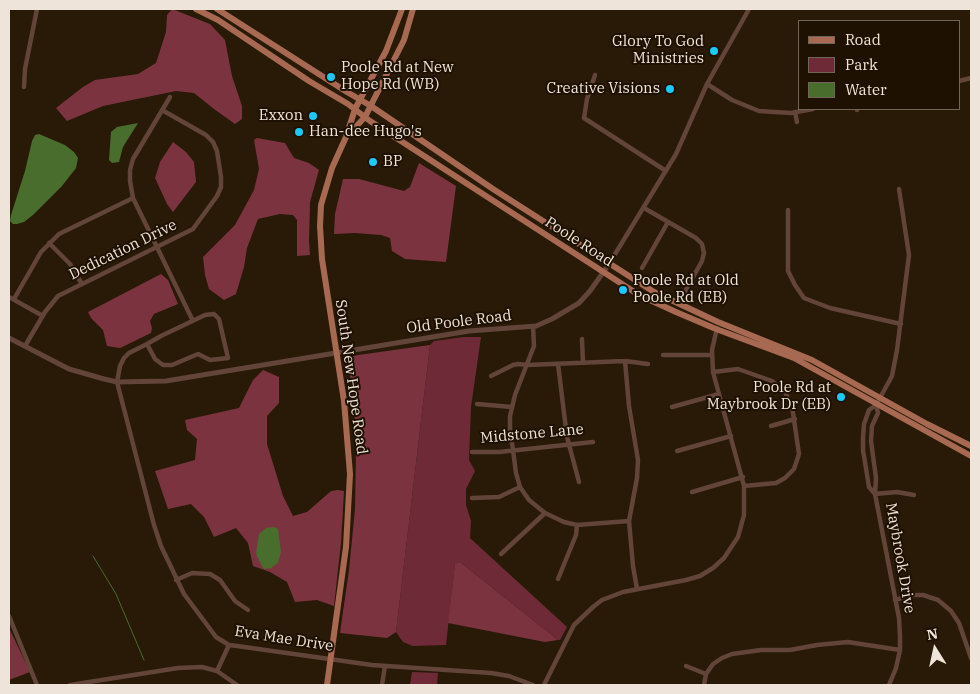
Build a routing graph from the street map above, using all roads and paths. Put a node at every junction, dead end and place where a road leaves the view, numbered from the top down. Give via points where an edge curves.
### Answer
1 (37, 9) edge
2 (196, 9) edge
3 (402, 9) edge
4 (413, 9) edge
5 (749, 9) edge
6 (219, 10) edge
7 (218, 20) junction
8 (595, 75) dead end
9 (707, 84) junction
10 (24, 87) dead end
11 (170, 97) dead end
12 (359, 99) junction
13 (371, 106) junction
14 (355, 109) junction
15 (162, 110) junction
16 (807, 110) edge
17 (795, 112) junction
18 (365, 117) junction
19 (797, 122) dead end
20 (346, 137) junction
21 (666, 171) junction
22 (899, 189) dead end
23 (133, 198) junction
24 (644, 208) junction
25 (788, 210) dead end
26 (668, 222) junction
27 (50, 243) junction
28 (158, 247) junction
29 (609, 264) junction
30 (642, 268) dead end
31 (603, 273) junction
32 (82, 284) junction
33 (682, 295) dead end
34 (9, 296) edge
35 (14, 299) junction
36 (43, 316) junction
37 (193, 321) junction
38 (901, 324) junction
39 (533, 326) junction
40 (718, 326) junction
41 (9, 338) edge
42 (582, 339) dead end
43 (147, 344) junction
44 (25, 346) junction
45 (337, 352) junction
46 (663, 355) dead end
47 (712, 355) junction
48 (625, 362) junction
49 (583, 363) junction
50 (558, 364) junction
51 (648, 364) dead end
52 (528, 365) junction
53 (714, 372) junction
54 (491, 376) dead end
55 (117, 382) junction
56 (719, 394) junction
57 (880, 398) junction
58 (477, 404) dead end
59 (876, 405) junction
60 (512, 407) junction
61 (672, 408) dead end
62 (795, 419) junction
63 (771, 426) dead end
64 (731, 436) junction
65 (593, 442) dead end
66 (568, 443) junction
67 (971, 446) edge
68 (513, 450) junction
69 (676, 451) dead end
70 (472, 452) dead end
71 (971, 456) edge
72 (743, 477) junction
73 (579, 482) dead end
74 (744, 486) junction
75 (520, 487) junction
76 (692, 492) dead end
77 (875, 494) junction
78 (914, 495) dead end
79 (472, 498) dead end
80 (545, 513) junction
81 (629, 521) junction
82 (577, 525) junction
83 (501, 554) dead end
84 (558, 579) dead end
85 (176, 580) junction
86 (637, 589) junction
87 (895, 600) junction
88 (248, 610) dead end
89 (9, 616) edge
90 (229, 645) junction
91 (900, 650) junction
92 (331, 658) junction
93 (971, 658) edge
94 (385, 666) junction
95 (686, 666) dead end
96 (217, 671) junction
97 (706, 674) junction
98 (37, 685) edge
99 (70, 685) edge
100 (237, 685) edge
101 (328, 685) edge
102 (382, 685) edge
103 (533, 685) edge
104 (544, 685) edge
105 (704, 685) edge
106 (889, 685) edge

1 - 10 street
2 - 7 main road, Poole Road
3 - 12 main road, South New Hope Road via 386,51
4 - 13 main road, South New Hope Road via 404,40
5 - 9 street, Old Poole Road
6 - 7 main road
6 - 12 main road, Poole Road
7 - 14 main road, Poole Road
8 - 21 street via 584,118
9 - 17 street via 732,100 759,111
9 - 21 street, Old Poole Road
11 - 15 street
12 - 13 main road, Poole Road
12 - 14 main road, South New Hope Road
13 - 18 main road, South New Hope Road
13 - 29 main road, Poole Road
14 - 18 main road, Poole Road
14 - 20 main road, South New Hope Road
15 - 23 street via 133,159 130,170
15 - 28 street, Dedication Drive via 213,142 221,187 193,229
16 - 17 street
17 - 19 street
18 - 20 main road, South New Hope Road
18 - 31 main road, Poole Road
20 - 45 main road, South New Hope Road via 329,177 321,205 320,226
21 - 24 street, Old Poole Road
22 - 38 street via 909,255
23 - 27 street via 60,234
23 - 28 street
24 - 26 street
24 - 29 street, Old Poole Road
25 - 38 street via 788,271 804,298 830,308
26 - 30 street
26 - 33 street via 696,238 704,252
27 - 32 street via 70,264
27 - 35 street via 41,252
28 - 32 street, Dedication Drive
28 - 37 street
29 - 31 street, Old Poole Road
29 - 40 main road, Poole Road
31 - 39 street, Old Poole Road via 579,303 553,319
31 - 40 main road, Poole Road via 639,295
32 - 36 street, Dedication Drive via 58,296
34 - 35 street
35 - 36 street
36 - 44 street, Dedication Drive
37 - 43 street
37 - 43 street via 214,314 219,319 228,358 210,360 198,354 172,365 163,365 155,359
38 - 57 street via 892,376
39 - 45 street, Old Poole Road via 468,331
39 - 52 street via 534,346
40 - 47 street
40 - 57 main road, Poole Road via 812,360
40 - 59 main road, Poole Road via 794,358
41 - 44 street, Old Poole Road
42 - 49 street
43 - 55 street via 124,358
44 - 55 street, Old Poole Road via 69,369
45 - 55 street, Old Poole Road via 185,378
45 - 92 main road, South New Hope Road via 350,474 346,547
46 - 47 street
47 - 53 street
48 - 49 street
48 - 51 street
48 - 81 street via 638,460
49 - 50 street
50 - 52 street
50 - 66 street
52 - 54 street via 513,365
52 - 60 street
53 - 56 street
53 - 62 street via 742,369 776,384 791,401
55 - 85 street, Eva Mae Drive via 154,525
56 - 61 street
56 - 64 street
57 - 59 street
57 - 67 main road, Poole Road
58 - 60 street
59 - 71 main road, Poole Road
59 - 77 street, Maybrook Drive via 878,413 872,426 871,441
59 - 77 street, Maybrook Drive via 869,410 863,438 869,486
60 - 68 street via 510,430
62 - 63 street
62 - 74 street via 799,454 792,473 776,483
64 - 69 street
64 - 72 street
65 - 66 street, Midstone Lane
66 - 68 street, Midstone Lane
66 - 73 street
68 - 70 street, Midstone Lane
68 - 75 street
72 - 74 street
72 - 76 street
74 - 86 street via 743,523 724,558 693,578
75 - 79 street via 499,497
75 - 80 street via 529,500
77 - 78 street via 897,492
77 - 87 street, Maybrook Drive
80 - 82 street
80 - 83 street
81 - 82 street
81 - 86 street
82 - 84 street
85 - 88 street via 192,573 210,574 220,580 235,601
85 - 90 street, Eva Mae Drive via 216,637
86 - 104 street via 602,600 580,618
87 - 91 street, Maybrook Drive
87 - 93 street via 912,595 938,600 959,623
89 - 98 street
90 - 92 street, Eva Mae Drive
90 - 96 street
91 - 97 street via 848,642 790,650 760,650 722,658
91 - 106 street, Maybrook Drive
92 - 94 street, Eva Mae Drive
92 - 101 main road, South New Hope Road
94 - 102 street
94 - 103 street, Eva Mae Drive via 491,673
95 - 97 street
96 - 99 street via 202,667 178,668
96 - 100 street
97 - 105 street

